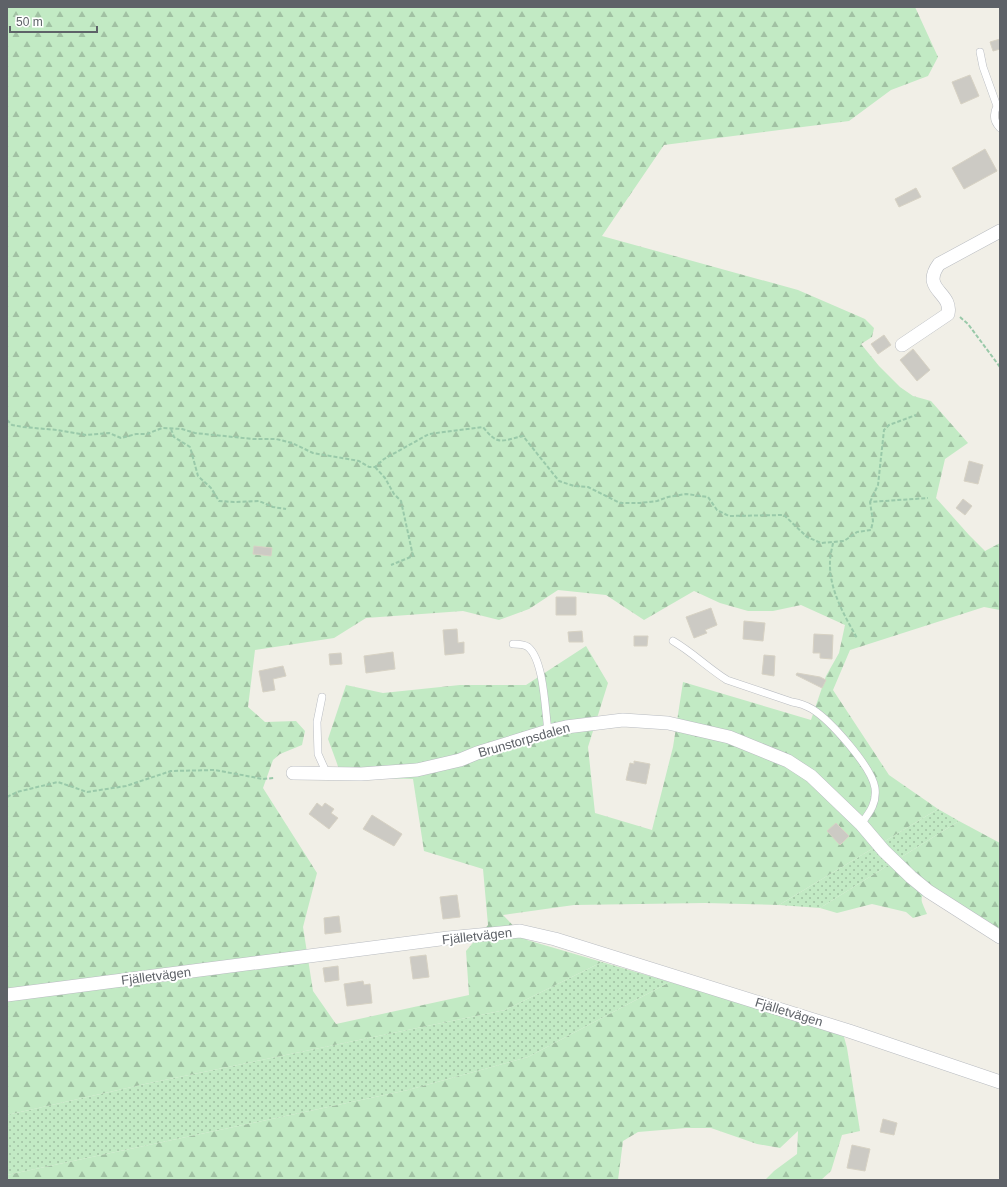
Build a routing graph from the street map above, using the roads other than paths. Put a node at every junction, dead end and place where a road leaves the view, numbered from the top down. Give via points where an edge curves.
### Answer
1 (980, 52) dead end
2 (998, 106) edge
3 (1000, 128) edge
4 (1000, 231) edge
5 (902, 345) dead end
6 (673, 641) dead end
7 (513, 644) dead end
8 (322, 697) dead end
9 (548, 731) junction
10 (292, 773) dead end
11 (327, 774) junction
12 (861, 824) junction
13 (1000, 937) edge
14 (7, 995) edge
15 (1000, 1082) edge

1 - 2 lane
2 - 3 lane via 994,115
4 - 5 street via 939,264 934,271 933,279 935,287 947,302 948,314
6 - 12 lane via 727,680 803,704 826,721 852,748 872,778 875,801 872,810
7 - 9 lane via 527,646 535,655 539,666
8 - 11 lane via 317,722 318,754
9 - 11 street, Brunstorpsdalen via 435,767 361,774
9 - 12 street, Brunstorpsdalen via 623,720 668,723 729,736 788,761 834,797
10 - 11 street, Brunstorpsdalen
12 - 13 street, Brunstorpsdalen via 884,851 923,886
14 - 15 street, Fjälletvägen via 520,931 555,939 849,1031

